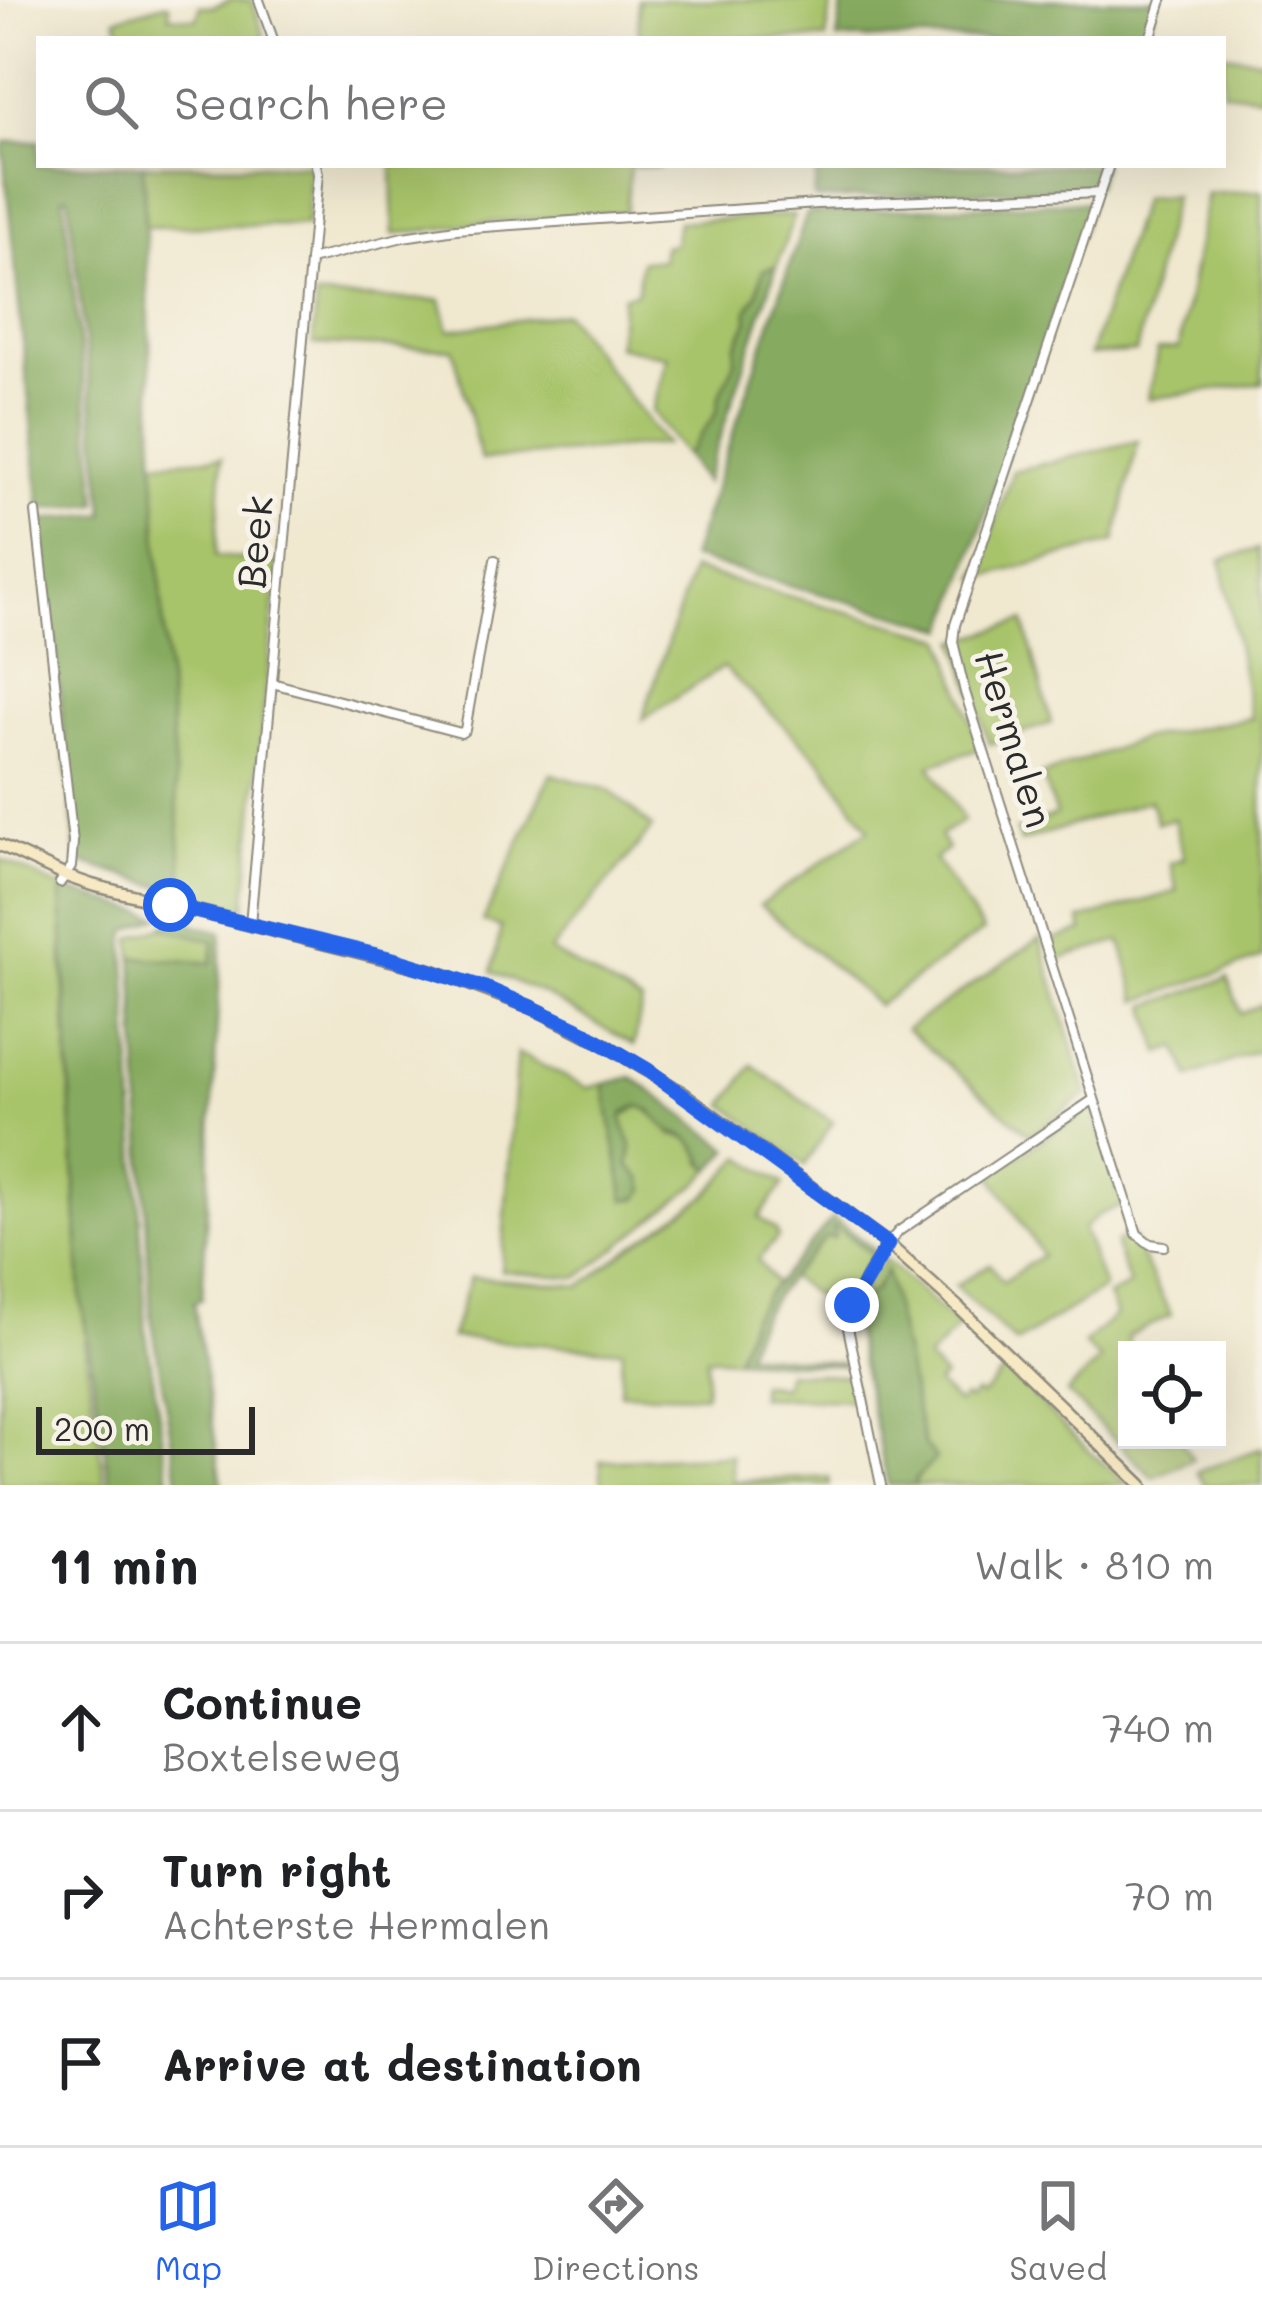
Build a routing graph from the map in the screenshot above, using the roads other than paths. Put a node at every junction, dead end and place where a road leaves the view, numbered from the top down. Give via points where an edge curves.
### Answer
1 (259, 0) edge
2 (1162, 0) edge
3 (272, 36) edge
4 (1151, 36) edge
5 (317, 168) edge
6 (1108, 168) edge
7 (1100, 193) junction
8 (310, 260) junction
9 (35, 512) dead end
10 (495, 560) dead end
11 (272, 683) junction
12 (0, 845) edge
13 (63, 879) junction
14 (250, 924) junction
15 (1093, 1100) junction
16 (888, 1244) junction
17 (1164, 1246) dead end
18 (881, 1485) edge
19 (1142, 1485) edge

1 - 3 street
2 - 4 street
5 - 8 street, Beek
6 - 7 street, Hermalen
7 - 8 street via 456,230
7 - 15 street, Hermalen via 953,642
8 - 11 street, Beek
9 - 13 street via 73,842
10 - 11 street via 461,733
11 - 14 street, Beek
12 - 13 main road
13 - 14 main road
14 - 16 main road via 434,971 576,1028 682,1093
15 - 16 street
15 - 17 street, Hermalen via 1137,1234
16 - 18 street via 852,1305 848,1328
16 - 19 main road

